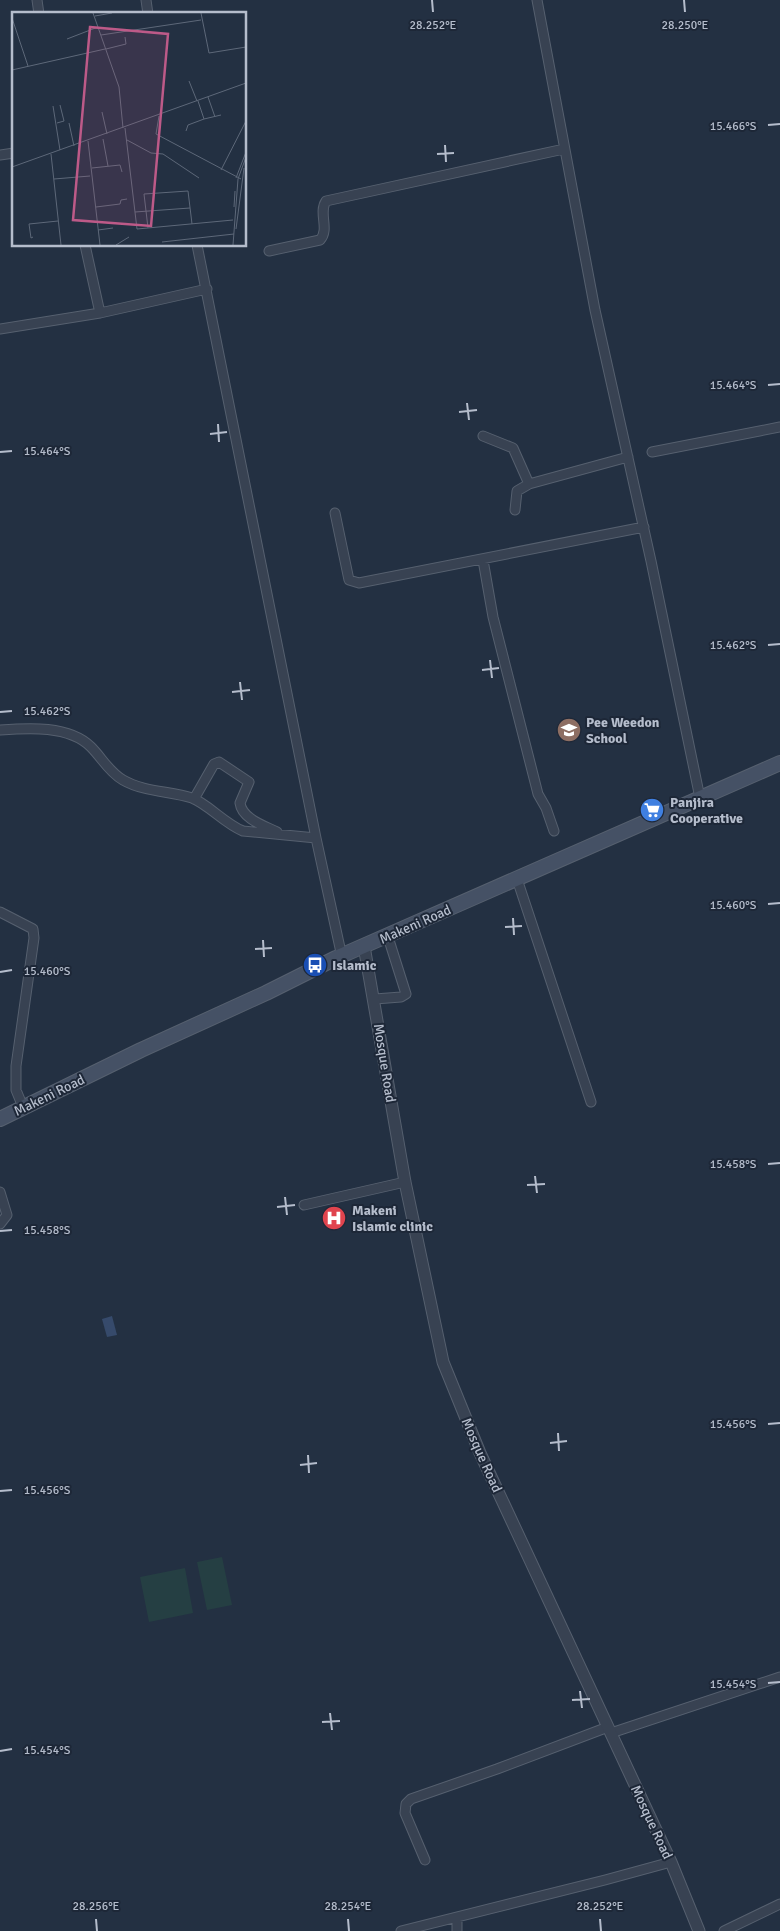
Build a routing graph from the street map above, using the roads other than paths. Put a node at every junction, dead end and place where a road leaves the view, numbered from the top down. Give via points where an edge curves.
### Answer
1 (538, 0) edge
2 (564, 148) junction
3 (85, 246) edge
4 (198, 246) edge
5 (269, 251) dead end
6 (207, 289) junction
7 (100, 313) junction
8 (0, 329) edge
9 (780, 427) edge
10 (484, 436) dead end
11 (652, 452) dead end
12 (628, 457) junction
13 (529, 484) junction
14 (515, 510) dead end
15 (335, 513) dead end
16 (644, 527) junction
17 (483, 560) junction
18 (0, 730) edge
19 (780, 762) edge
20 (700, 798) junction
21 (194, 799) junction
22 (554, 831) dead end
23 (282, 834) junction
24 (316, 838) junction
25 (517, 879) junction
26 (0, 912) edge
27 (388, 936) junction
28 (364, 946) junction
29 (342, 957) junction
30 (375, 999) junction
31 (591, 1102) dead end
32 (23, 1107) junction
33 (0, 1119) edge
34 (405, 1182) junction
35 (0, 1192) edge
36 (304, 1205) dead end
37 (0, 1224) edge
38 (780, 1677) edge
39 (609, 1730) junction
40 (425, 1860) dead end
41 (670, 1862) junction
42 (780, 1904) edge
43 (457, 1917) junction
44 (401, 1931) edge
45 (457, 1931) edge
46 (699, 1931) edge
47 (724, 1931) edge

1 - 2 street
2 - 5 street via 326,201 323,208 325,233 320,240
2 - 12 street via 595,310
3 - 7 street
4 - 6 street
6 - 7 street
6 - 24 street
7 - 8 street
9 - 11 street
10 - 13 street via 511,446
12 - 13 street
12 - 16 street
13 - 14 street via 517,491
15 - 17 street via 345,566 349,580 353,582
16 - 17 street
16 - 20 street
17 - 22 street via 492,617 538,794
18 - 21 street via 34,729 67,733 86,743 107,768 123,780
19 - 20 main road, Makeni Road
20 - 25 main road, Makeni Road
21 - 23 street via 243,831
21 - 23 street via 214,764 219,762 249,782 240,803 248,817
23 - 24 street
24 - 29 street
25 - 27 main road, Makeni Road
25 - 31 street
26 - 32 street via 33,929 16,1066 16,1090
27 - 28 main road, Makeni Road
27 - 30 street via 406,994
28 - 29 main road, Makeni Road
28 - 30 street, Mosque Road
29 - 32 main road, Makeni Road
30 - 34 street, Mosque Road
32 - 33 main road, Makeni Road
34 - 36 street
34 - 39 street, Mosque Road via 443,1362 480,1453
35 - 37 street via 7,1215
38 - 39 street
39 - 40 street via 411,1799 406,1804 406,1812
39 - 41 street, Mosque Road
41 - 43 street
41 - 46 street, Mosque Road
42 - 47 street
43 - 44 street
43 - 45 street

